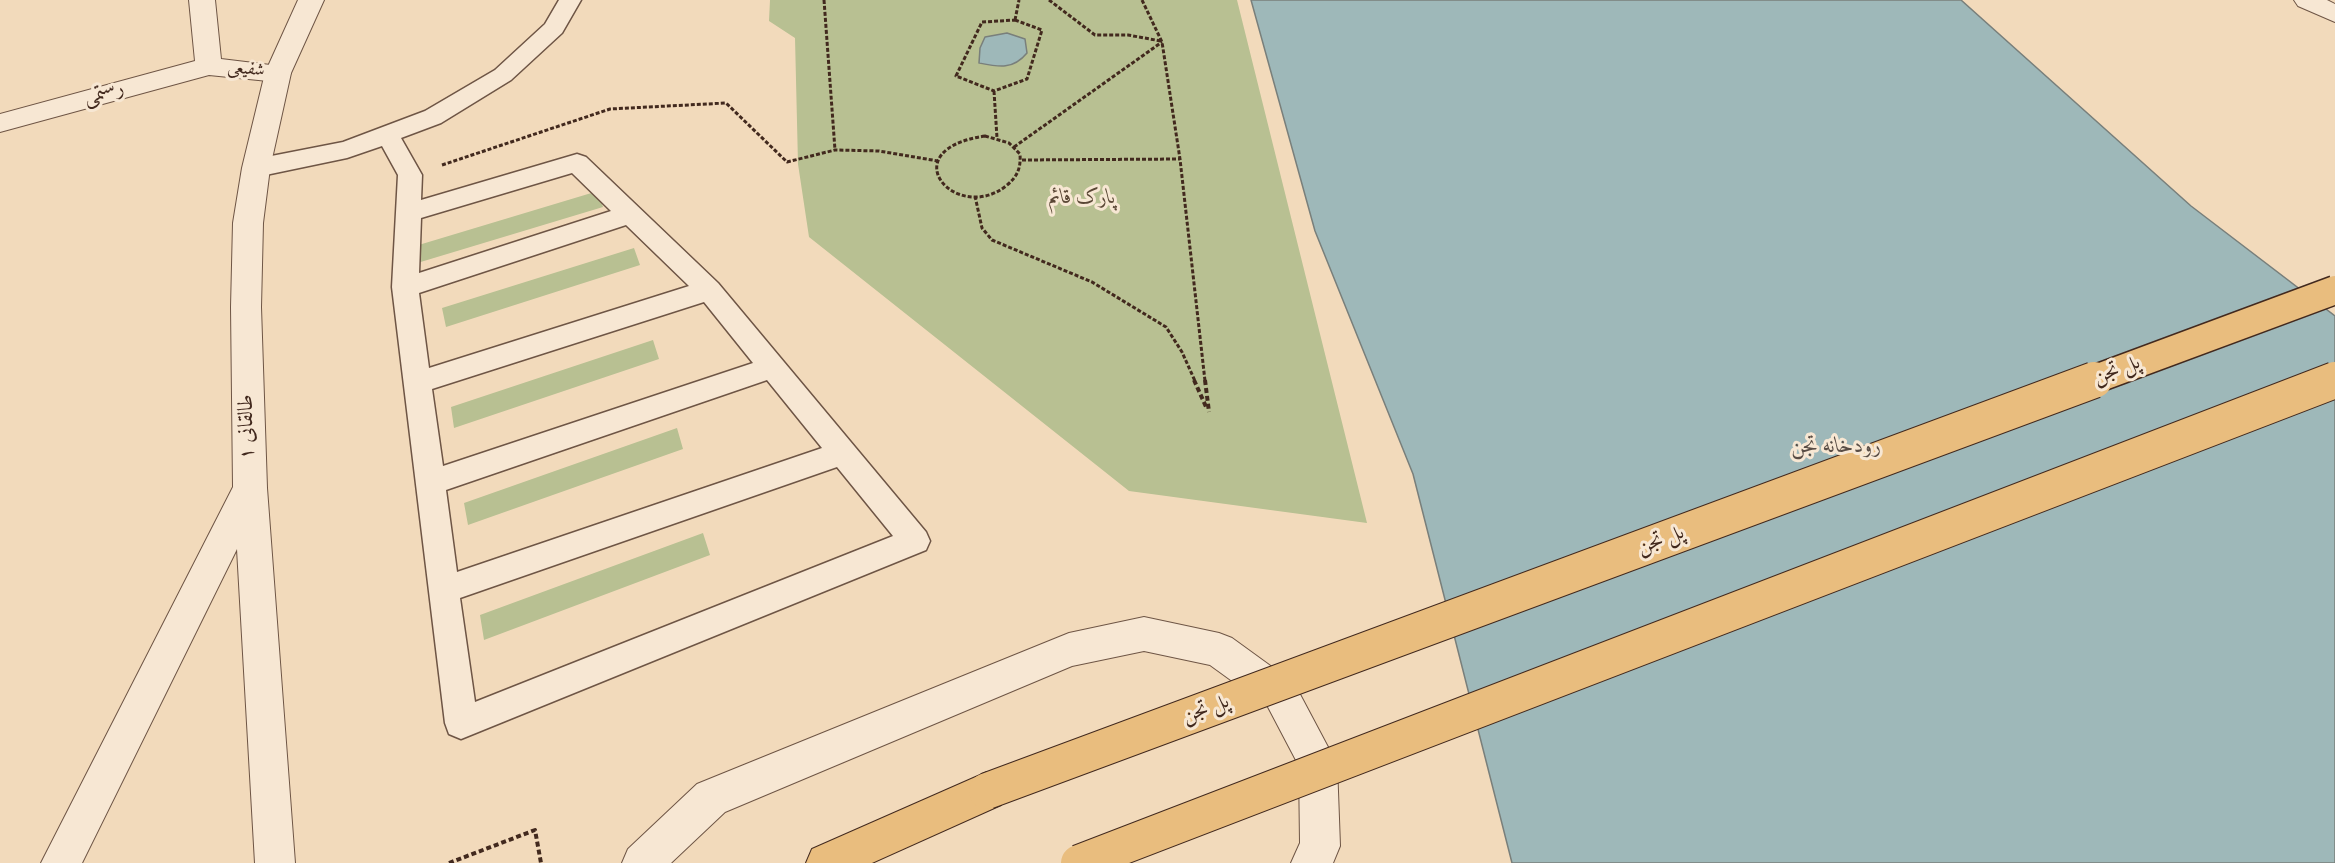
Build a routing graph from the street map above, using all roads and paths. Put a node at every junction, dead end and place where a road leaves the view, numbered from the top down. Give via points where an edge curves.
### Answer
1 (202, 0) edge
2 (311, 0) edge
3 (570, 0) edge
4 (824, 0) edge
5 (1019, 0) edge
6 (1048, 0) edge
7 (1142, 0) edge
8 (2307, 0) edge
9 (2335, 14) edge
10 (1015, 20) junction
11 (1162, 42) junction
12 (209, 66) junction
13 (279, 73) junction
14 (994, 91) junction
15 (0, 123) edge
16 (387, 134) junction
17 (997, 138) junction
18 (1014, 147) junction
19 (835, 150) junction
20 (1180, 159) junction
21 (1022, 160) junction
22 (938, 161) junction
23 (256, 168) junction
24 (410, 175) junction
25 (975, 196) junction
26 (408, 213) junction
27 (630, 214) junction
28 (405, 287) junction
29 (709, 290) junction
30 (2335, 290) edge
31 (773, 368) junction
32 (2335, 380) edge
33 (416, 383) junction
34 (843, 453) junction
35 (429, 483) junction
36 (250, 488) junction
37 (444, 590) junction
38 (61, 863) edge
39 (274, 863) edge
40 (449, 863) edge
41 (541, 863) edge
42 (642, 863) edge
43 (826, 863) edge
44 (1079, 863) edge
45 (1311, 863) edge

1 - 12 street, شفیعی
2 - 13 street, طالقانی ۱
3 - 16 lane via 554,28 503,75 433,117
4 - 19 path
5 - 10 path
6 - 11 path via 1095,35 1128,35
7 - 11 path
8 - 9 street
10 - 14 path via 1042,30 1027,79
10 - 14 path via 982,22 956,76
11 - 18 path
11 - 20 path
12 - 13 street, شفیعی
12 - 15 street, رستمی
13 - 23 street, طالقانی ۱
14 - 17 path
16 - 23 lane via 347,150
16 - 24 lane
17 - 18 path
17 - 22 path via 973,136 961,140 942,152
18 - 21 path
19 - 22 path via 879,151
19 - 24 path via 787,162 726,103 610,109
20 - 21 path
20 - 25 path via 1209,412 1166,327 1092,282 992,240 982,228
21 - 25 path via 1015,181 991,194
22 - 25 path via 940,181 955,192
23 - 36 street, طالقانی ۱ via 248,223 246,307
24 - 26 lane
26 - 27 lane via 577,163
26 - 28 lane
27 - 28 lane
27 - 29 lane
28 - 33 lane
29 - 31 lane
29 - 33 lane
30 - 43 highway, پل تجن, bridge via 987,791
31 - 34 lane
31 - 35 lane
32 - 44 highway, bridge
33 - 35 lane
34 - 37 lane
34 - 37 lane via 915,541 461,723
35 - 37 lane
36 - 38 street
36 - 39 street, طالقانی ۱
40 - 41 path via 535,830
42 - 45 street via 711,798 1069,650 1144,634 1219,650 1281,695 1318,764 1320,846

